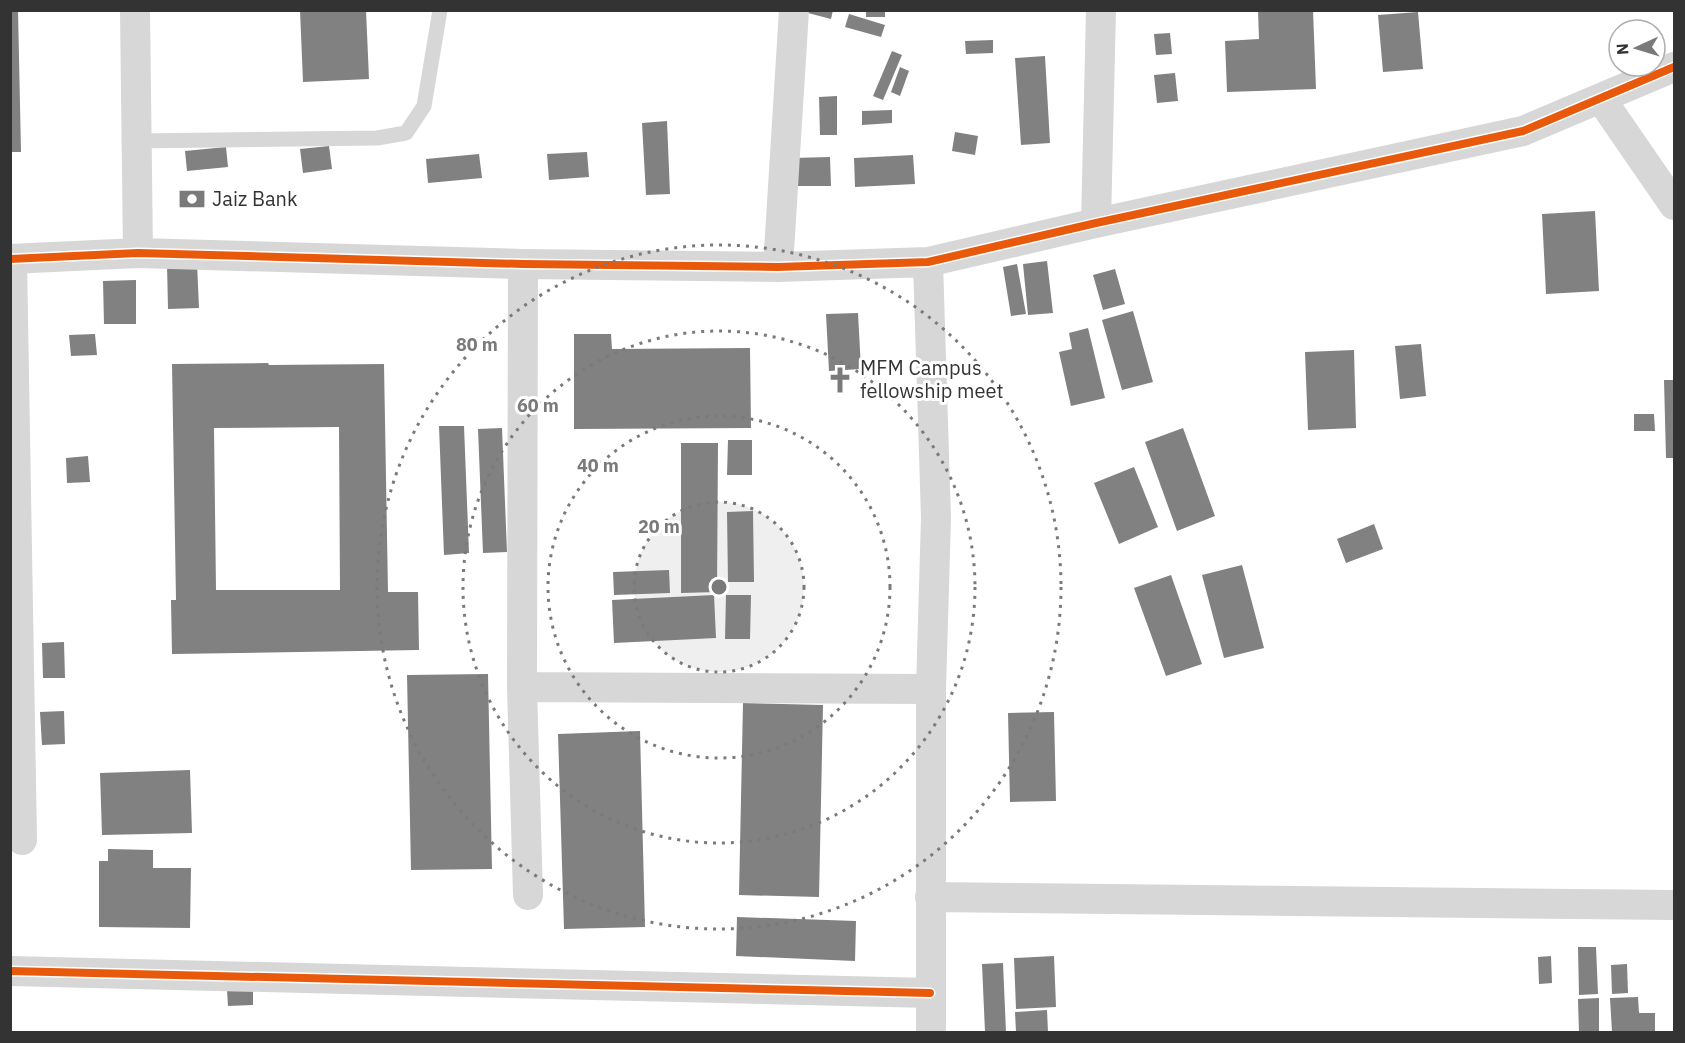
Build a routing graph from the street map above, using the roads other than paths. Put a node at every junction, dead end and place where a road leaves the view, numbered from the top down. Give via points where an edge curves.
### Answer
1 (135, 10) edge
2 (440, 10) edge
3 (794, 10) edge
4 (1101, 10) edge
5 (1674, 67) edge
6 (1601, 99) junction
7 (136, 141) junction
8 (1674, 205) edge
9 (1096, 223) junction
10 (138, 253) junction
11 (11, 259) edge
12 (928, 262) junction
13 (523, 264) junction
14 (778, 267) junction
15 (522, 687) junction
16 (931, 689) junction
17 (22, 840) dead end
18 (528, 895) dead end
19 (930, 897) junction
20 (1674, 905) edge
21 (10, 971) edge
22 (930, 993) junction
23 (931, 1032) edge

1 - 7 street
2 - 7 lane via 424,106 406,133 377,138
3 - 14 street
4 - 9 street
5 - 6 street
6 - 8 street
6 - 9 street via 1523,131
7 - 10 street
9 - 12 street
10 - 11 street
10 - 13 street
11 - 17 street
12 - 14 street
12 - 16 street via 936,518
13 - 14 street
13 - 15 street
15 - 16 street
15 - 18 street
16 - 19 street
19 - 20 street
19 - 22 street
21 - 22 street
22 - 23 street

